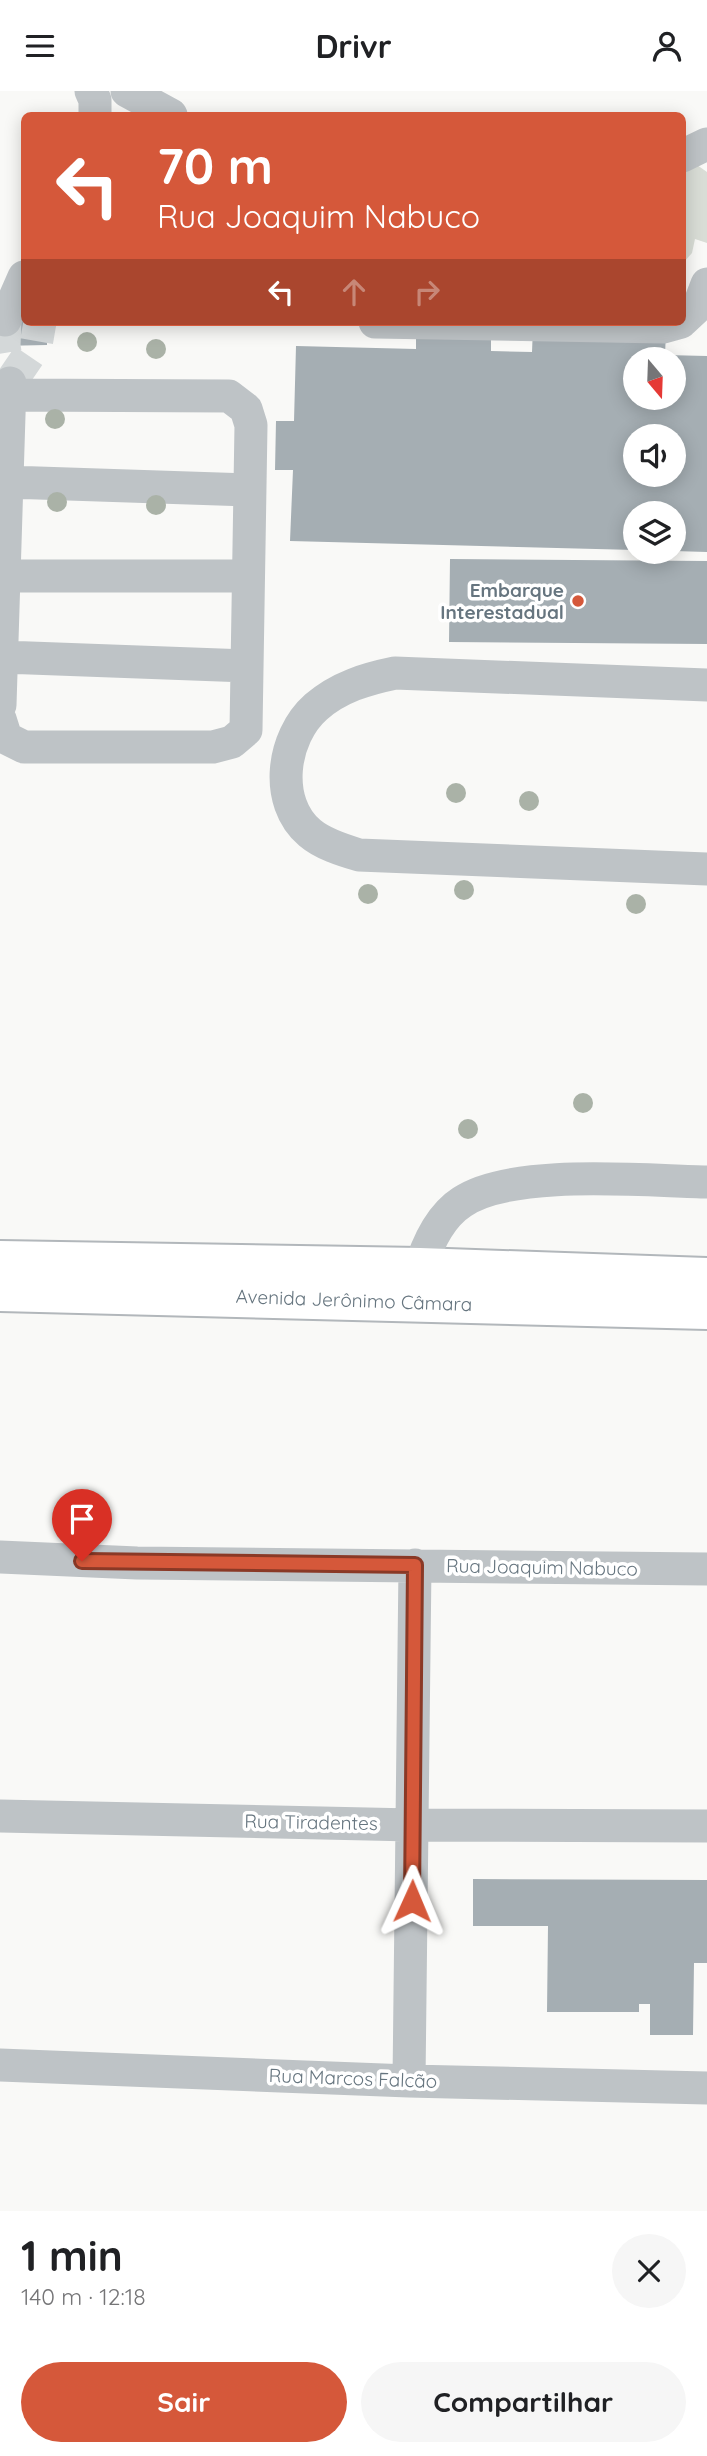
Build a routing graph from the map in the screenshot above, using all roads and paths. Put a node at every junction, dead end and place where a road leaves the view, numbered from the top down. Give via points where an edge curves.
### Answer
1 (91, 91) edge
2 (127, 91) edge
3 (95, 112) edge
4 (166, 112) edge
5 (707, 144) edge
6 (686, 154) edge
7 (21, 284) edge
8 (707, 284) edge
9 (686, 317) edge
10 (5, 320) dead end
11 (615, 326) edge
12 (666, 326) edge
13 (8, 482) junction
14 (249, 490) junction
15 (5, 576) junction
16 (248, 576) junction
17 (3, 657) junction
18 (247, 666) junction
19 (707, 685) edge
20 (0, 705) edge
21 (0, 719) edge
22 (707, 869) edge
23 (707, 1182) edge
24 (0, 1260) edge
25 (707, 1276) edge
26 (416, 1284) junction
27 (0, 1292) edge
28 (707, 1310) edge
29 (0, 1557) edge
30 (415, 1565) junction
31 (707, 1569) edge
32 (0, 1816) edge
33 (413, 1825) junction
34 (707, 1826) edge
35 (0, 2065) edge
36 (409, 2081) junction
37 (707, 2088) edge

1 - 3 street
2 - 4 street
5 - 6 street
7 - 10 street
8 - 9 street via 699,305
11 - 12 street
13 - 14 street
13 - 14 street via 10,389 229,396 246,409 251,425
13 - 15 street
14 - 16 street
15 - 16 street
15 - 17 street
16 - 18 street
17 - 18 street
17 - 20 street
18 - 21 street via 246,730 232,742 213,747 24,747 6,738
19 - 22 street via 395,673 373,677 338,691 314,708 290,749 286,768 294,814 310,833 359,855
23 - 26 street via 556,1180 490,1191 462,1201 442,1221
24 - 26 main road, Avenida Jerônimo Câmara
25 - 26 main road, Avenida Jerônimo Câmara
26 - 27 main road, Avenida Jerônimo Câmara
26 - 28 main road, Avenida Jerônimo Câmara
29 - 30 street, Rua Joaquim Nabuco
30 - 31 street, Rua Joaquim Nabuco
30 - 33 street
32 - 33 street, Rua Tiradentes
33 - 34 street, Rua Tiradentes
33 - 36 street
35 - 36 street, Rua Marcos Falcão
36 - 37 street, Rua Marcos Falcão

